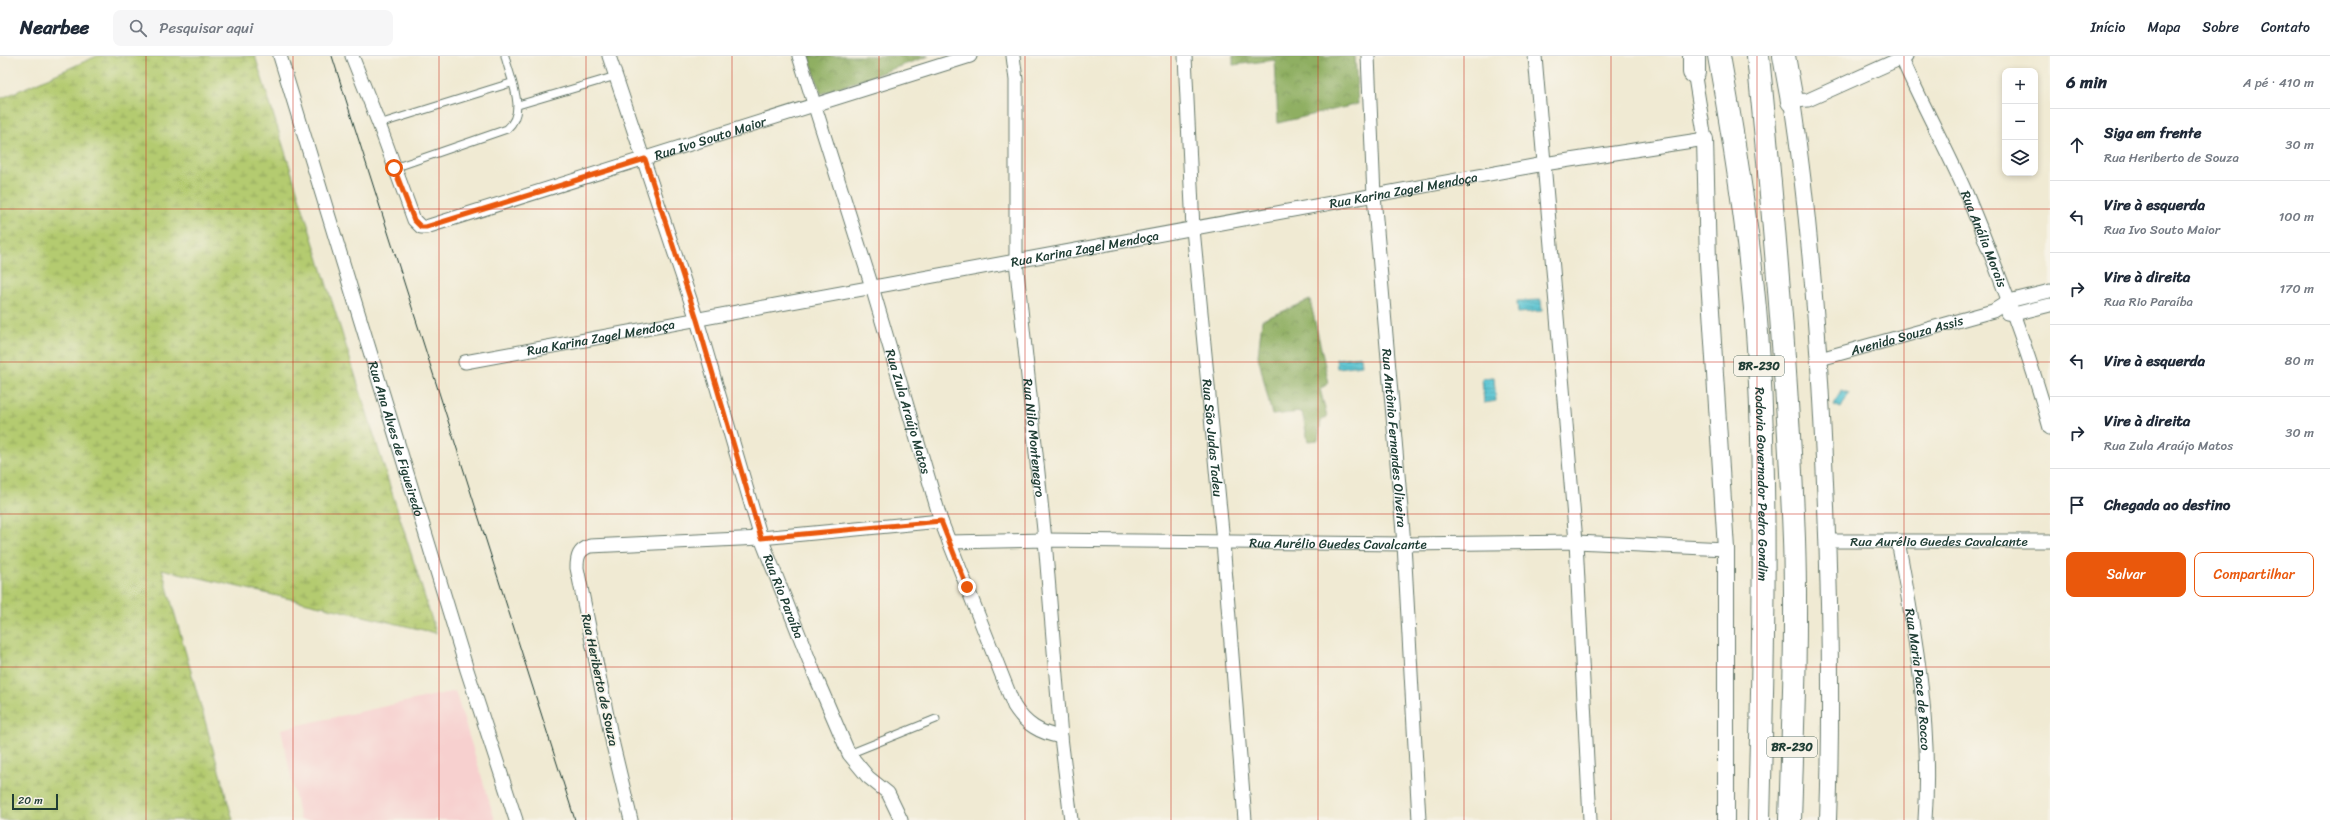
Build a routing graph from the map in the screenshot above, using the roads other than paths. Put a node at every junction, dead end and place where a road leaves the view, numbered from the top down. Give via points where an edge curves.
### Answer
1 (280, 56) edge
2 (352, 56) edge
3 (505, 56) edge
4 (609, 56) edge
5 (799, 56) edge
6 (970, 56) edge
7 (1013, 56) edge
8 (1185, 56) edge
9 (1368, 56) edge
10 (1535, 56) edge
11 (1719, 56) edge
12 (1758, 56) edge
13 (1784, 56) edge
14 (1903, 57) edge
15 (1693, 61) edge
16 (616, 76) junction
17 (511, 83) junction
18 (1792, 101) junction
19 (518, 105) junction
20 (815, 107) junction
21 (379, 124) junction
22 (1705, 139) junction
23 (645, 159) junction
24 (1544, 164) junction
25 (394, 168) junction
26 (1374, 196) junction
27 (1193, 229) junction
28 (1016, 261) junction
29 (872, 287) junction
30 (2050, 291) edge
31 (2009, 301) junction
32 (2050, 305) edge
33 (1993, 311) junction
34 (2014, 314) junction
35 (697, 320) junction
36 (1820, 359) junction
37 (464, 362) dead end
38 (2050, 428) edge
39 (941, 521) junction
40 (761, 538) junction
41 (1045, 540) junction
42 (1828, 541) junction
43 (1898, 541) junction
44 (2050, 541) edge
45 (949, 542) junction
46 (1223, 542) junction
47 (1576, 542) junction
48 (1404, 544) junction
49 (1726, 549) junction
50 (936, 719) dead end
51 (1061, 737) junction
52 (849, 754) junction
53 (516, 820) edge
54 (631, 820) edge
55 (901, 820) edge
56 (1071, 820) edge
57 (1245, 820) edge
58 (1419, 820) edge
59 (1590, 820) edge
60 (1726, 820) edge
61 (1758, 820) edge
62 (1790, 820) edge
63 (1828, 820) edge
64 (1925, 820) edge

1 - 53 street, Rua Ana Alves de Figueiredo via 467,670
2 - 21 street
3 - 17 lane
4 - 16 street, Rua Rio Paraíba
5 - 20 street, Rua Zula Araújo Matos
6 - 20 street, Rua Ivo Souto Maior
7 - 28 street, Rua Nilo Montenegro via 1016,80
8 - 27 street, Rua São Judas Tadeu
9 - 26 street, Rua Antônio Fernandes Oliveira
10 - 24 street
11 - 61 highway, Rodovia Governador Pedro Gondim / BR-230 via 1745,207 1759,360 1763,678
12 - 62 highway, BR-230 via 1786,362 1794,534
13 - 18 highway
14 - 18 street via 1808,100
14 - 31 street, Rua Anália Morais via 1965,192
15 - 22 street
16 - 19 lane
16 - 23 street, Rua Rio Paraíba
17 - 19 lane
17 - 21 lane
18 - 36 street
19 - 25 lane via 516,118 507,129
20 - 23 street, Rua Ivo Souto Maior
20 - 29 street, Rua Zula Araújo Matos
21 - 25 street
22 - 24 street, Rua Karina Zagel Mendoça
22 - 49 street via 1708,263
23 - 25 street, Rua Ivo Souto Maior via 426,227 421,227 414,220
23 - 35 street, Rua Rio Paraíba
24 - 26 street, Rua Karina Zagel Mendoça
24 - 47 street
26 - 27 street, Rua Karina Zagel Mendoça
26 - 48 street, Rua Antônio Fernandes Oliveira
27 - 28 street, Rua Karina Zagel Mendoça
27 - 46 street, Rua São Judas Tadeu
28 - 29 street, Rua Karina Zagel Mendoça
28 - 41 street, Rua Nilo Montenegro
29 - 35 street, Rua Karina Zagel Mendoça
29 - 39 street, Rua Zula Araújo Matos
30 - 31 street, Avenida Souza Assis
31 - 33 street, Avenida Souza Assis
31 - 34 street, Rua Anália Morais
32 - 34 street, Avenida Souza Assis
33 - 34 street, Avenida Souza Assis
33 - 36 street, Avenida Souza Assis
34 - 38 street, Rua Anália Morais
35 - 37 street, Rua Karina Zagel Mendoça
35 - 40 street, Rua Rio Paraíba
36 - 42 street
39 - 40 street
39 - 45 street, Rua Zula Araújo Matos
40 - 52 street, Rua Rio Paraíba
40 - 54 street, Rua Heriberto de Souza via 590,546 582,549 579,554 577,568
41 - 45 street, Rua Aurélio Guedes Cavalcante
41 - 46 street, Rua Aurélio Guedes Cavalcante
41 - 51 street, Rua Nilo Montenegro
42 - 43 street, Rua Aurélio Guedes Cavalcante
42 - 63 street via 1831,724
43 - 44 street, Rua Aurélio Guedes Cavalcante
43 - 64 street, Rua Maria Pace de Rocco via 1917,649 1927,786
45 - 51 street, Rua Zula Araújo Matos via 1014,706 1019,714 1043,734
46 - 48 street, Rua Aurélio Guedes Cavalcante
46 - 57 street, Rua São Judas Tadeu
47 - 48 street, Rua Aurélio Guedes Cavalcante
47 - 49 street, Rua Aurélio Guedes Cavalcante
47 - 59 street
48 - 58 street, Rua Antônio Fernandes Oliveira
49 - 60 street
50 - 52 lane
51 - 56 street, Rua Nilo Montenegro
52 - 55 street, Rua Rio Paraíba via 868,777 888,793

